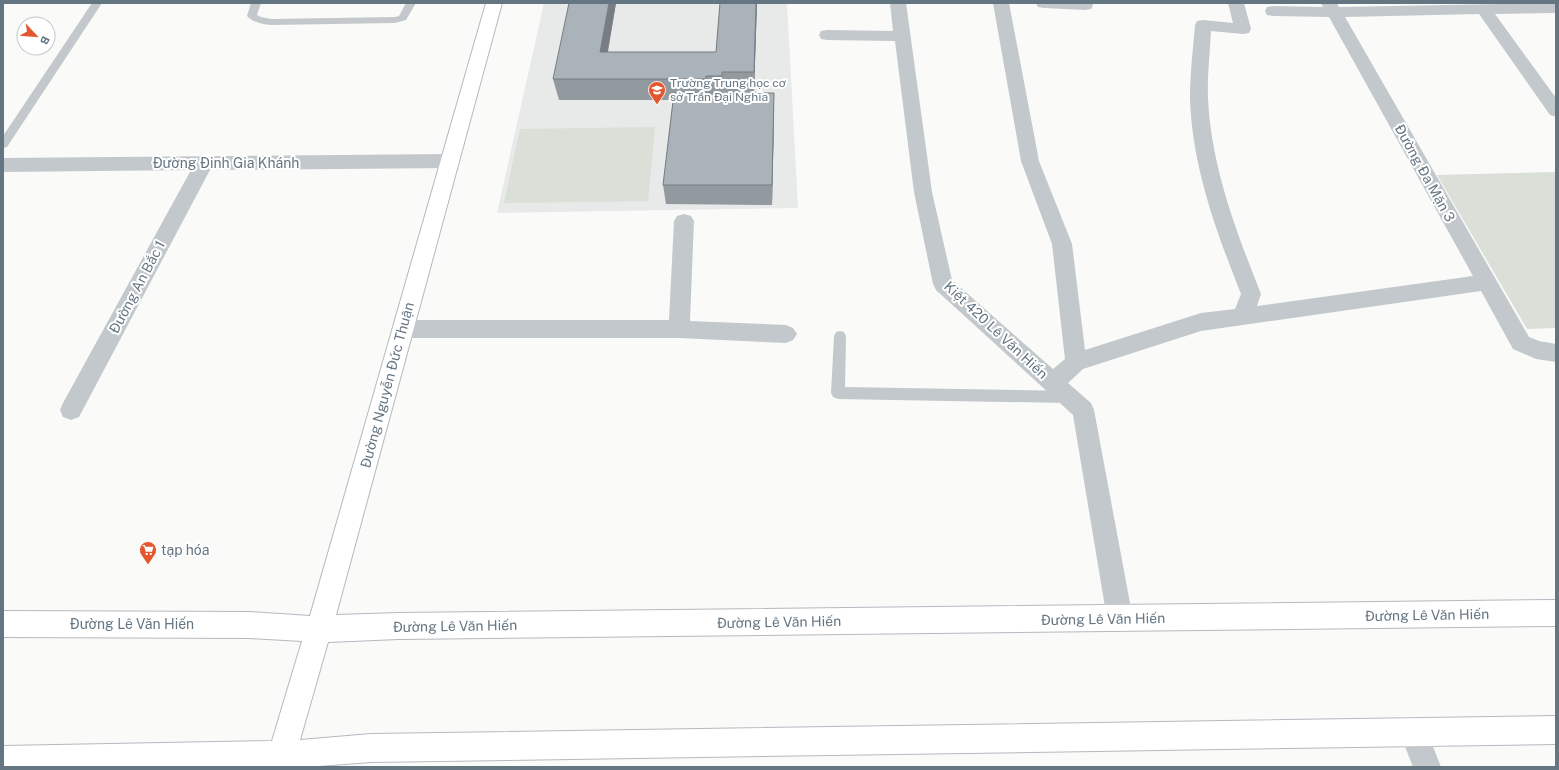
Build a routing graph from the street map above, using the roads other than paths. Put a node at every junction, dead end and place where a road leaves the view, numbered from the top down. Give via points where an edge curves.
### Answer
1 (98, 3) edge
2 (256, 3) edge
3 (411, 3) edge
4 (494, 3) edge
5 (898, 3) edge
6 (1001, 3) edge
7 (1044, 3) edge
8 (1236, 3) edge
9 (1085, 4) dead end
10 (1332, 8) edge
11 (1556, 8) edge
12 (1484, 10) junction
13 (1273, 11) dead end
14 (827, 35) dead end
15 (903, 36) junction
16 (1556, 111) edge
17 (3, 144) edge
18 (450, 161) junction
19 (204, 163) junction
20 (3, 165) edge
21 (684, 222) dead end
22 (1487, 282) junction
23 (1243, 316) junction
24 (402, 328) junction
25 (679, 329) junction
26 (786, 334) dead end
27 (840, 336) dead end
28 (1556, 353) edge
29 (1076, 362) junction
30 (1060, 390) junction
31 (71, 410) dead end
32 (1556, 613) edge
33 (1120, 619) junction
34 (3, 624) edge
35 (320, 629) junction
36 (1556, 730) edge
37 (1413, 731) junction
38 (3, 760) edge
39 (280, 761) edge
40 (1426, 767) edge

1 - 17 lane
2 - 3 lane via 252,16 258,20 271,22 396,20 403,18
4 - 18 main road, Đường Nguyễn Đức Thuận
5 - 15 street, Kiệt 420 Lê Văn Hiến
6 - 29 street via 1030,161 1062,244
7 - 9 street
8 - 23 street via 1243,29 1203,25 1199,97 1211,178 1230,241 1251,294
10 - 12 street
10 - 13 street
10 - 22 street, Đường Đa Mặn 3
11 - 12 street
12 - 16 street
14 - 15 street
15 - 30 street, Kiệt 420 Lê Văn Hiến via 922,192 943,284
18 - 19 street, Đường Đinh Gia Khánh
18 - 24 main road, Đường Nguyễn Đức Thuận
19 - 20 street, Đường Đinh Gia Khánh
19 - 31 street, Đường An Bắc 1
21 - 25 street
22 - 23 street
22 - 28 street, Đường Đa Mặn 3 via 1520,343 1536,350
23 - 29 street via 1200,322
24 - 25 street
24 - 35 main road, Đường Nguyễn Đức Thuận
25 - 26 street
27 - 30 lane via 838,392
29 - 30 street
30 - 33 street, Kiệt 420 Lê Văn Hiến via 1083,410
32 - 33 main road, Đường Lê Văn Hiến
33 - 35 main road, Đường Lê Văn Hiến
34 - 35 main road, Đường Lê Văn Hiến via 249,625
35 - 39 main road, Đường Nguyễn Đức Thuận
36 - 37 main road
37 - 39 main road via 371,748
37 - 40 street
38 - 39 main road

